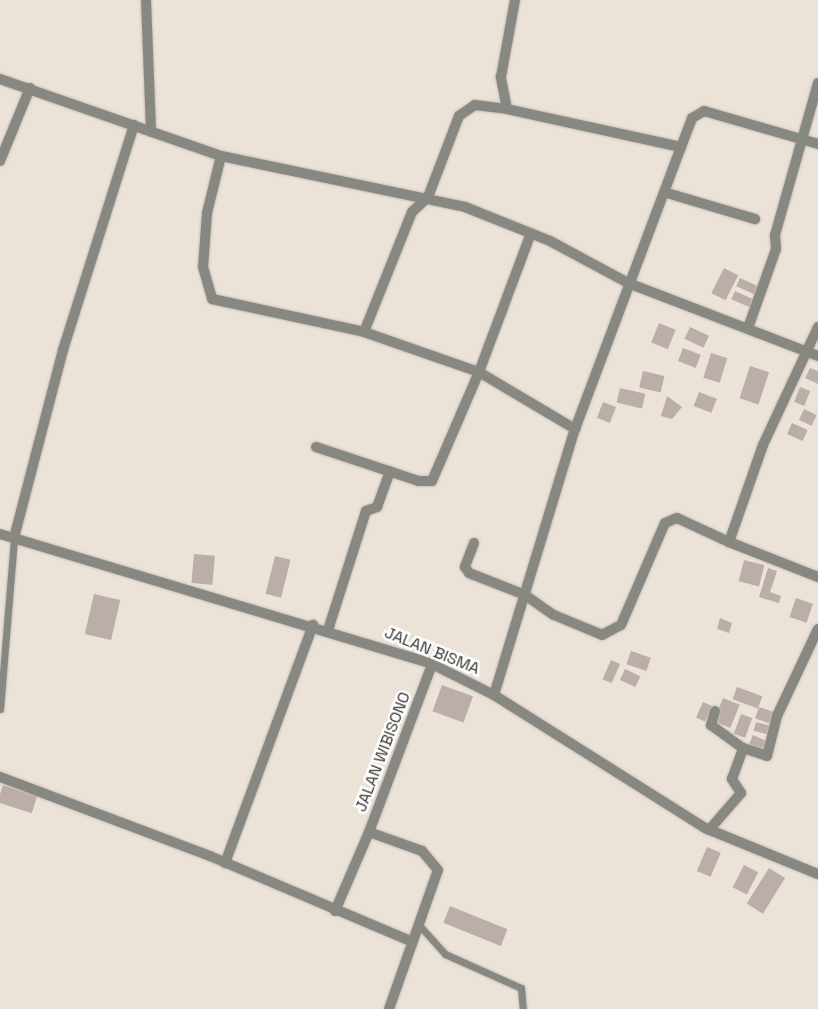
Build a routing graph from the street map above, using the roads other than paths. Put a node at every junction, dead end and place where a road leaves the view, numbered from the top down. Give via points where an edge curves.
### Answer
1 (146, 0) edge
2 (515, 0) edge
3 (0, 79) edge
4 (818, 83) edge
5 (30, 88) junction
6 (507, 110) junction
7 (134, 125) junction
8 (151, 132) junction
9 (802, 139) junction
10 (818, 144) edge
11 (681, 146) junction
12 (221, 156) junction
13 (0, 161) edge
14 (667, 192) junction
15 (428, 196) junction
16 (755, 219) dead end
17 (531, 233) junction
18 (628, 283) junction
19 (748, 328) junction
20 (818, 328) edge
21 (364, 332) junction
22 (808, 351) junction
23 (818, 356) edge
24 (479, 372) junction
25 (575, 429) junction
26 (316, 447) dead end
27 (390, 472) junction
28 (0, 534) edge
29 (14, 538) junction
30 (729, 542) junction
31 (474, 543) dead end
32 (818, 577) edge
33 (524, 595) junction
34 (313, 625) junction
35 (818, 629) edge
36 (328, 630) junction
37 (432, 664) junction
38 (494, 695) junction
39 (0, 709) edge
40 (716, 711) dead end
41 (743, 748) junction
42 (0, 777) edge
43 (709, 830) junction
44 (370, 832) junction
45 (225, 863) junction
46 (818, 874) edge
47 (335, 911) junction
48 (419, 925) junction
49 (413, 942) junction
50 (389, 1009) edge
51 (523, 1009) edge

1 - 8 street
2 - 6 street via 501,77
3 - 5 street
4 - 9 street
5 - 7 street
5 - 13 street
6 - 11 street
6 - 15 street via 475,105 462,112
7 - 8 street
7 - 29 street via 63,350
8 - 12 street
9 - 10 street
9 - 11 street via 704,111 692,118
9 - 19 street via 775,235 776,249
11 - 14 street
12 - 15 street
12 - 21 street via 207,213 203,267 212,298
14 - 16 street
14 - 18 street
15 - 17 street
15 - 21 street via 412,212
17 - 18 street
17 - 24 street
18 - 19 street
18 - 25 street
19 - 22 street
20 - 22 street
21 - 24 street
22 - 23 street
22 - 30 street via 763,445
24 - 25 street
24 - 27 street via 435,478 425,482
25 - 33 street
26 - 27 street
27 - 36 street via 377,507 366,511
28 - 29 street, JALAN BISMA
29 - 34 street, JALAN BISMA
29 - 39 lane
30 - 32 street
30 - 33 street via 677,518 665,522 621,624 609,634 554,615
31 - 33 street via 466,570
33 - 38 street
34 - 36 street, JALAN BISMA
34 - 45 street
35 - 41 street via 777,716 767,756
36 - 37 street, JALAN BISMA
37 - 38 street, JALAN BISMA
37 - 44 street, JALAN WIBISONO
38 - 43 street, JALAN BISMA
40 - 41 street via 711,725
41 - 43 street via 732,779 741,792
42 - 45 street
43 - 46 street, JALAN BISMA
44 - 47 street
44 - 48 street, JALAN WIBISONO via 422,851 437,865 435,886
45 - 47 street
47 - 49 street
48 - 49 street, JALAN WIBISONO
48 - 51 lane via 445,954 521,988
49 - 50 street, JALAN WIBISONO

